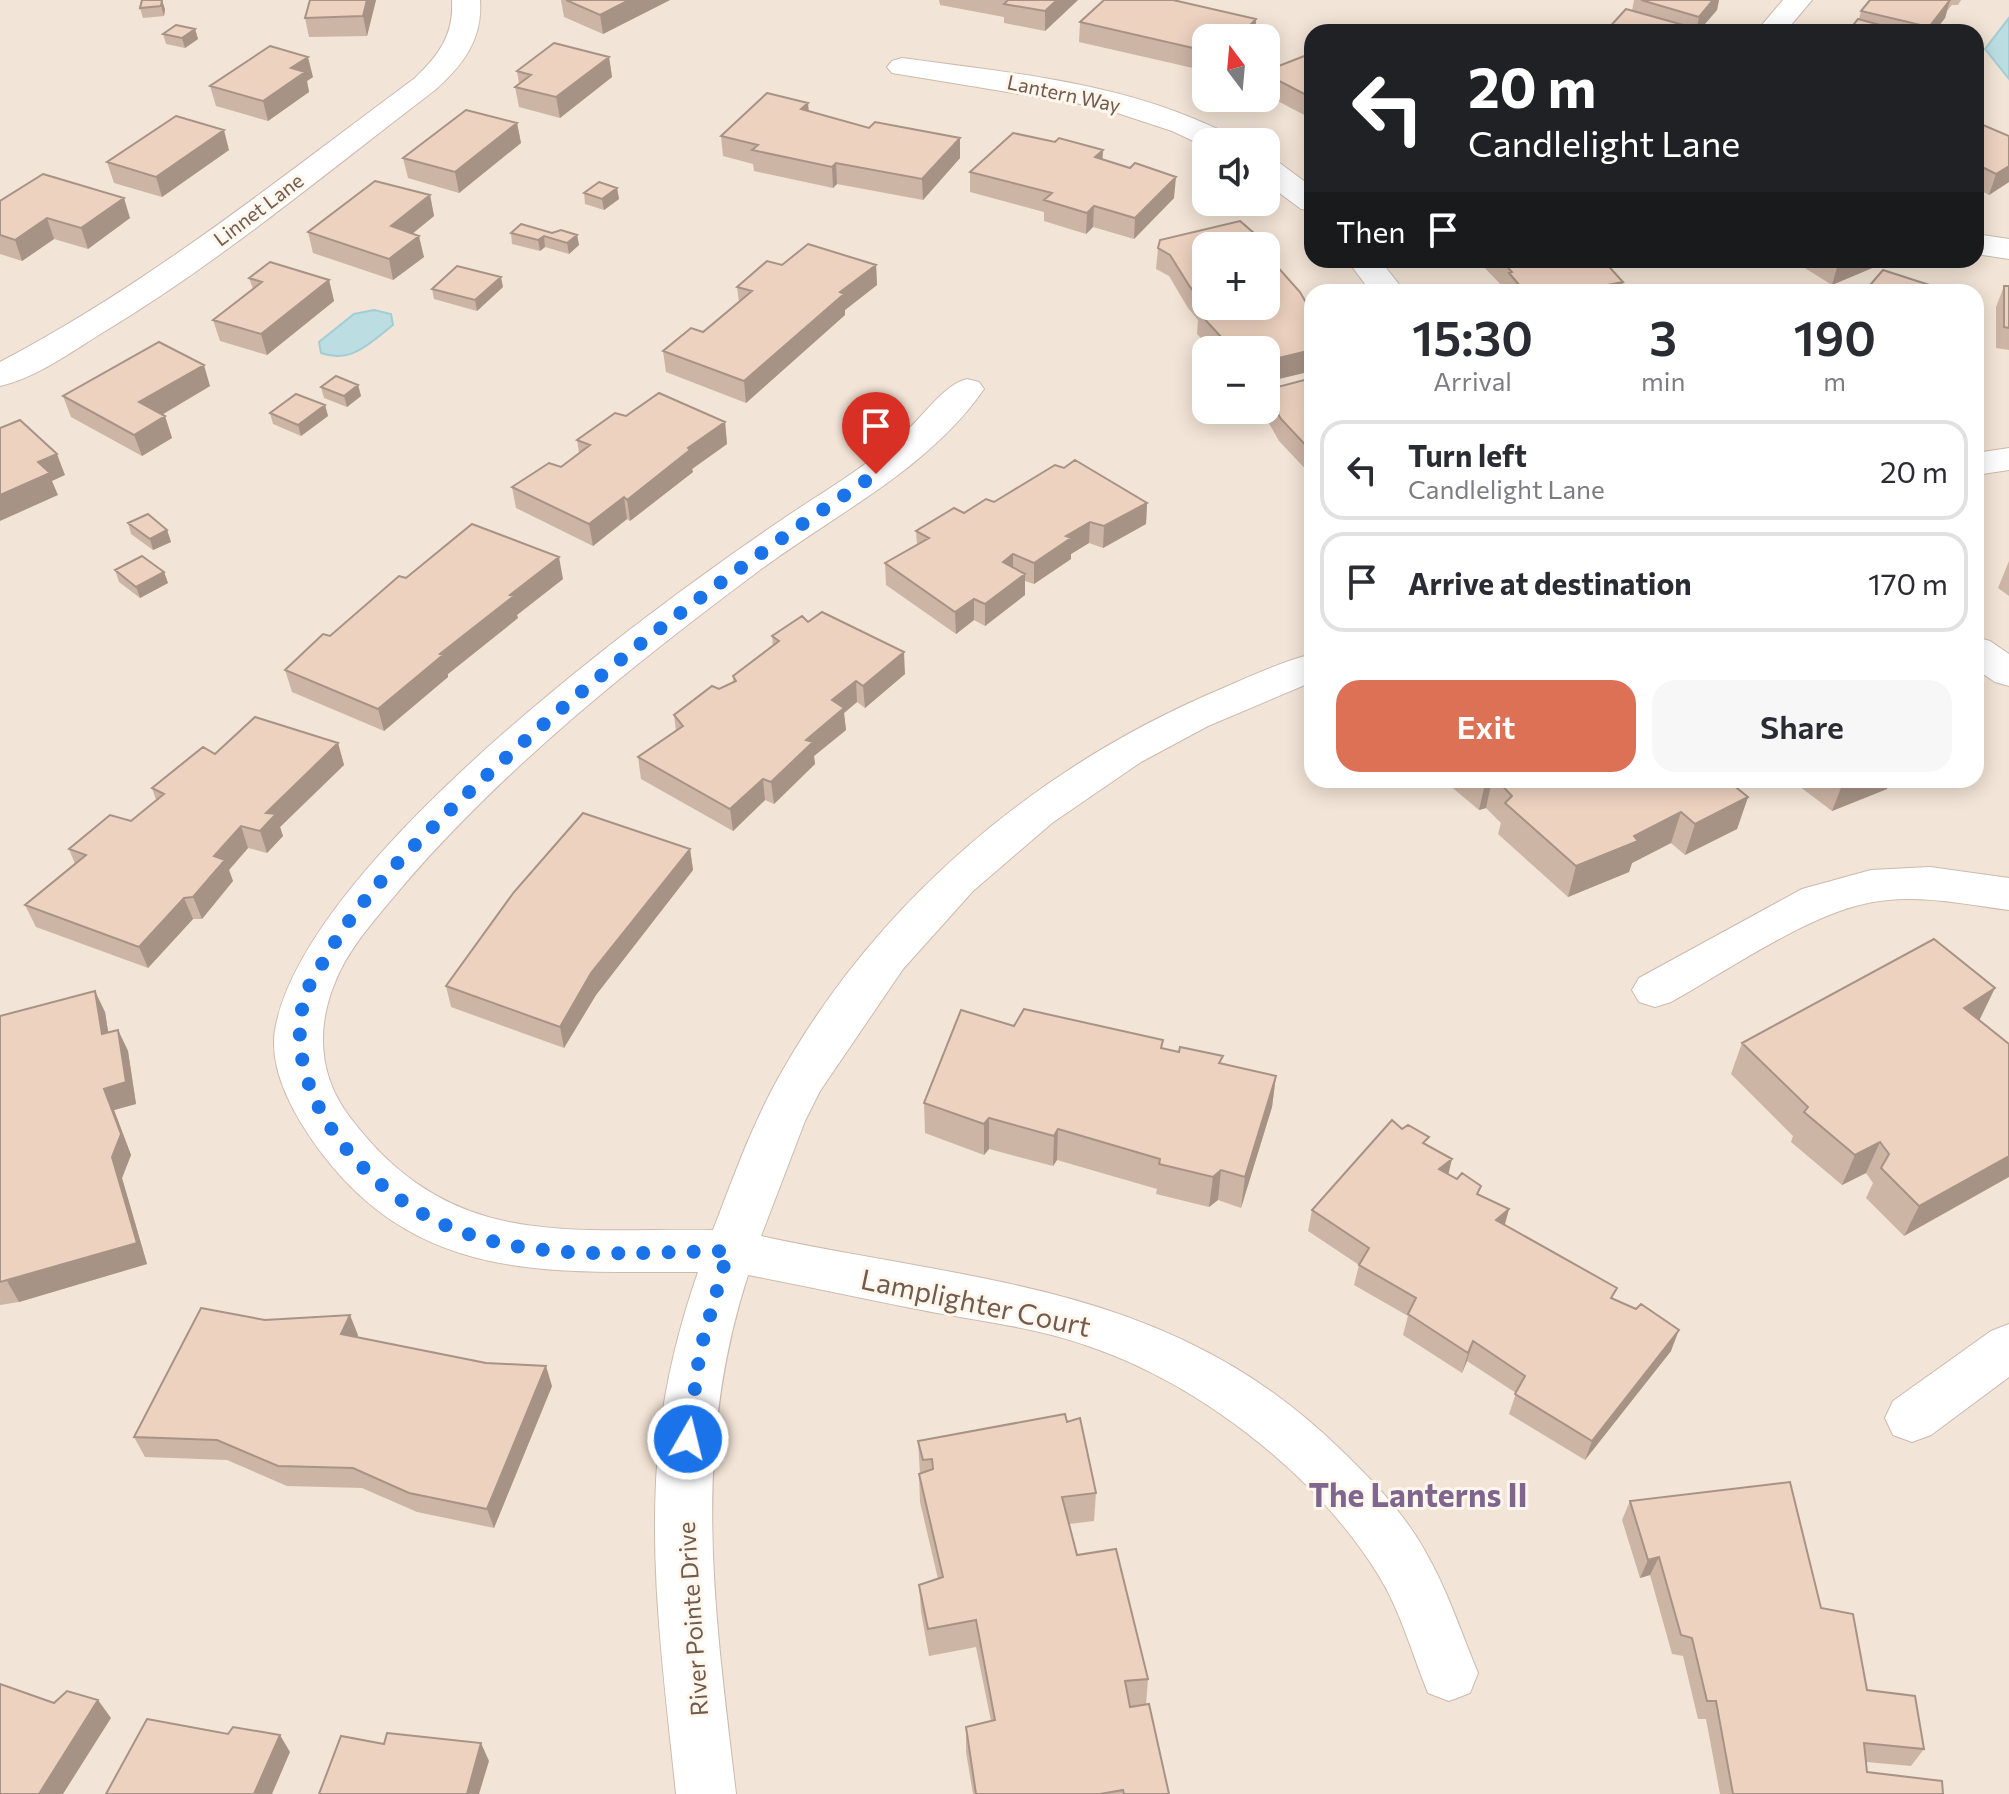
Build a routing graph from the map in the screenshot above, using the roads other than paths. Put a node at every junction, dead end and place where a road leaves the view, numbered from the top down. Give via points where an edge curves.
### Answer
1 (466, 0) edge
2 (1798, 0) edge
3 (1777, 24) edge
4 (902, 67) dead end
5 (1192, 130) edge
6 (1280, 178) edge
7 (1304, 196) edge
8 (1984, 245) edge
9 (2009, 249) edge
10 (1369, 268) edge
11 (1382, 284) edge
12 (0, 376) edge
13 (967, 389) dead end
14 (2009, 459) edge
15 (1984, 463) edge
16 (1984, 656) edge
17 (1304, 670) edge
18 (2009, 673) edge
19 (2009, 894) edge
20 (1655, 990) dead end
21 (728, 1251) junction
22 (2009, 1347) edge
23 (1912, 1418) dead end
24 (1449, 1673) dead end
25 (706, 1794) edge

1 - 12 street, Linnet Lane via 463,41 425,84 147,290
2 - 3 street
4 - 5 street, Lantern Way via 1089,95
6 - 7 street
8 - 9 street
10 - 11 street
13 - 21 street, Lamplighter Court via 941,422 901,457 748,560 621,657 492,769 382,877 335,940 306,993 298,1032 305,1078 326,1122 365,1172 425,1217 485,1242 554,1253
14 - 15 street
16 - 18 street
17 - 21 street, River Pointe Drive via 1216,706 1128,751 1046,804 925,910 859,990 791,1099
19 - 20 street via 1930,883 1871,886 1818,900
21 - 24 street, Lamplighter Court via 1056,1314 1143,1344 1226,1387 1302,1446 1369,1517 1411,1580
21 - 25 street, River Pointe Drive via 700,1351 684,1468 686,1594
22 - 23 street

